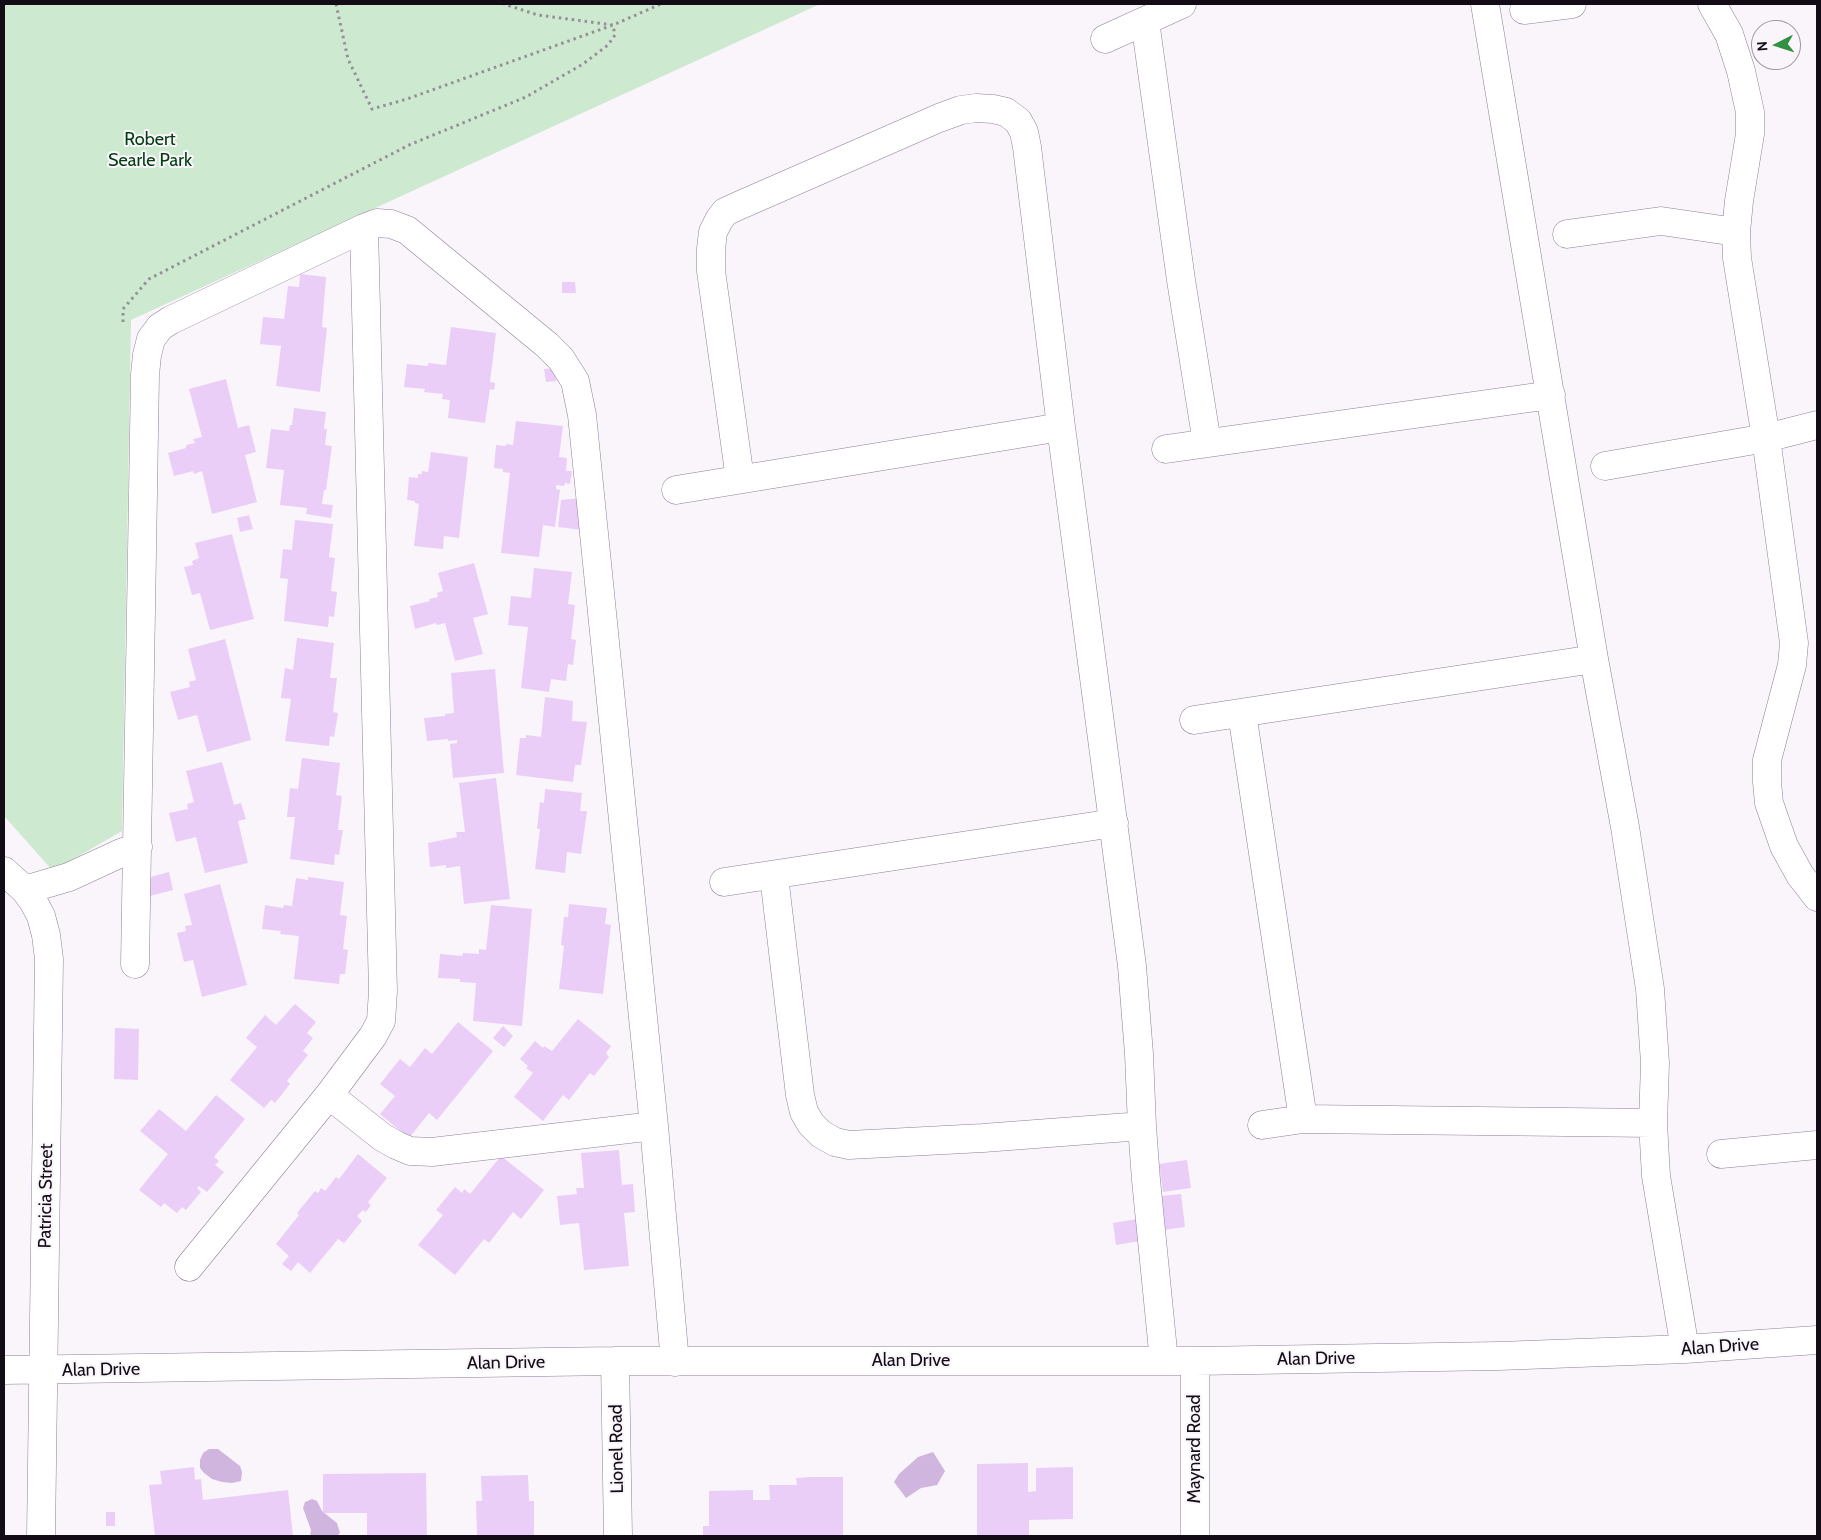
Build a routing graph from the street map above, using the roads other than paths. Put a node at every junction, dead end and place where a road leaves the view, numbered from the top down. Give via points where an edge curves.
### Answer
1 (1182, 4) edge
2 (1485, 4) edge
3 (1572, 4) edge
4 (1712, 4) edge
5 (1524, 10) dead end
6 (1145, 21) junction
7 (1105, 39) dead end
8 (364, 228) junction
9 (1736, 232) junction
10 (1567, 234) dead end
11 (1551, 395) junction
12 (1817, 425) edge
13 (1061, 428) junction
14 (1766, 438) junction
15 (1207, 444) junction
16 (1166, 449) dead end
17 (1605, 466) dead end
18 (740, 479) junction
19 (676, 490) dead end
20 (1594, 659) junction
21 (1242, 713) junction
22 (1194, 720) dead end
23 (1114, 822) junction
24 (138, 847) junction
25 (4, 871) edge
26 (774, 876) junction
27 (724, 882) dead end
28 (24, 890) junction
29 (1817, 897) edge
30 (135, 964) dead end
31 (330, 1096) junction
32 (1304, 1119) junction
33 (1653, 1123) junction
34 (654, 1126) junction
35 (1142, 1126) junction
36 (1262, 1126) dead end
37 (1817, 1144) edge
38 (1721, 1154) dead end
39 (188, 1267) dead end
40 (1817, 1340) edge
41 (1685, 1349) junction
42 (615, 1361) junction
43 (1164, 1361) junction
44 (1195, 1361) junction
45 (675, 1362) junction
46 (4, 1370) edge
47 (43, 1370) junction
48 (41, 1536) edge
49 (618, 1536) edge
50 (1195, 1536) edge

1 - 6 street
2 - 11 street
3 - 5 street
4 - 9 street via 1729,34 1742,71 1750,112 1750,134
6 - 7 street
6 - 15 street
8 - 24 street via 171,320 160,327 151,339 145,375
8 - 31 street via 382,1007 381,1021 373,1036
8 - 34 street via 391,224 407,230 547,346 561,359 575,381 582,415
9 - 10 street via 1660,221
9 - 14 street via 1737,258
11 - 15 street
11 - 20 street
12 - 14 street
13 - 18 street
13 - 18 street via 1024,132 1018,121 1006,112 976,108 961,110 738,206 725,212 719,220 713,232 711,271
13 - 23 street
14 - 17 street
14 - 29 street via 1794,643 1792,665 1767,760 1769,803 1784,846
15 - 16 street
18 - 19 street
20 - 21 street
20 - 33 street via 1650,989 1655,1063
21 - 22 street
21 - 32 street
23 - 26 street
23 - 35 street via 1132,966
24 - 28 street via 69,877
24 - 30 street
25 - 28 street, Patricia Street
26 - 27 street
26 - 35 street via 800,1095 804,1112 821,1134 849,1145
28 - 47 street, Patricia Street via 41,916 49,959
31 - 34 street via 382,1137 410,1151 432,1152
31 - 39 street
32 - 33 street
32 - 36 street
33 - 41 street via 1656,1176
34 - 45 street
35 - 43 street
37 - 38 street
40 - 41 street, Alan Drive
41 - 44 street, Alan Drive
42 - 45 street, Alan Drive
42 - 47 street, Alan Drive
42 - 49 street, Lionel Road
43 - 44 street, Alan Drive
43 - 45 street, Alan Drive
44 - 50 street, Maynard Road
46 - 47 street, Alan Drive
47 - 48 street, Patricia Street

